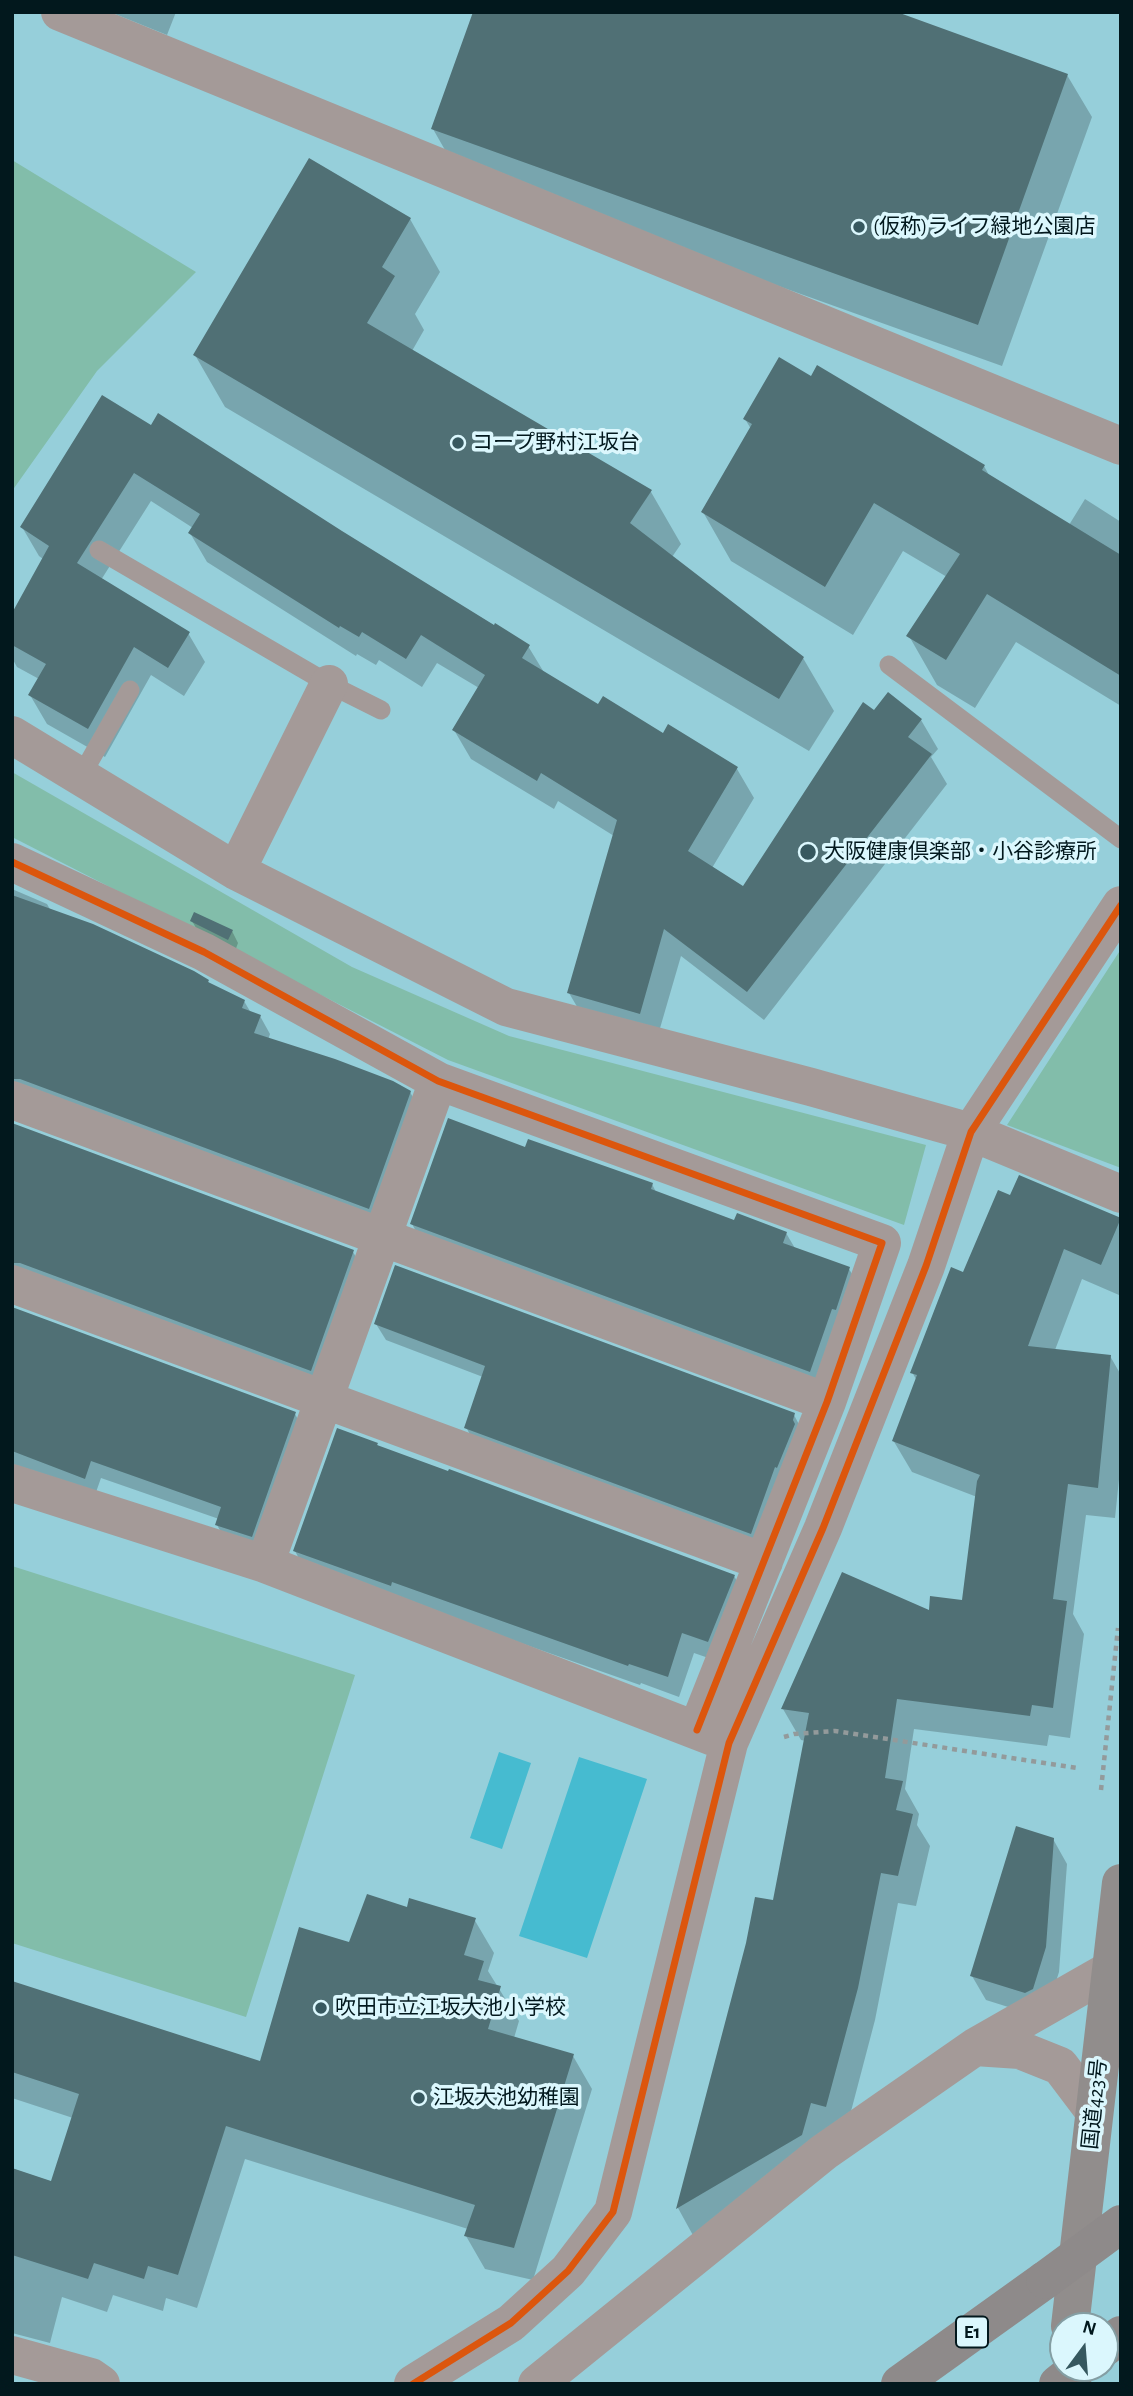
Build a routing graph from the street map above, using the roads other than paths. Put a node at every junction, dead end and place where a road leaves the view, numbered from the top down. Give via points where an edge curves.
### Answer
1 (60, 12) edge
2 (1121, 446) edge
3 (99, 550) dead end
4 (890, 665) dead end
5 (329, 684) junction
6 (130, 690) dead end
7 (382, 710) dead end
8 (12, 735) edge
9 (81, 776) junction
10 (1121, 839) edge
11 (12, 862) edge
12 (236, 871) junction
13 (1121, 905) edge
14 (438, 1081) junction
15 (12, 1100) edge
16 (971, 1132) junction
17 (1121, 1194) edge
18 (382, 1237) junction
19 (12, 1284) edge
20 (324, 1400) junction
21 (827, 1402) junction
22 (12, 1483) edge
23 (764, 1562) junction
24 (265, 1564) junction
25 (713, 1737) junction
26 (1121, 1883) edge
27 (1110, 1970) junction
28 (975, 2047) junction
29 (1094, 2111) junction
30 (1121, 2224) edge
31 (1072, 2312) edge
32 (12, 2355) edge
33 (101, 2384) edge
34 (413, 2384) edge
35 (537, 2384) edge
36 (900, 2384) edge

1 - 2 street
3 - 5 lane
4 - 10 lane
5 - 7 lane
5 - 12 street
6 - 9 lane
8 - 9 street
9 - 12 street
11 - 14 street via 204,952
12 - 16 street via 506,1007
13 - 16 street
14 - 18 street
14 - 21 street via 882,1243
15 - 18 street
16 - 17 street
16 - 25 street via 926,1266 822,1528
18 - 20 street
18 - 21 street
19 - 20 street
20 - 23 street
20 - 24 street
21 - 23 street
22 - 24 street
23 - 25 street
24 - 25 street
25 - 34 street via 613,2212 568,2271 511,2323
26 - 27 highway, 国道423号
27 - 28 street
27 - 29 highway, 国道423号
28 - 29 street via 1020,2050 1060,2066
28 - 35 street via 824,2152
29 - 31 highway, 国道423号
30 - 36 highway, E1, bridge
32 - 33 street via 91,2377

